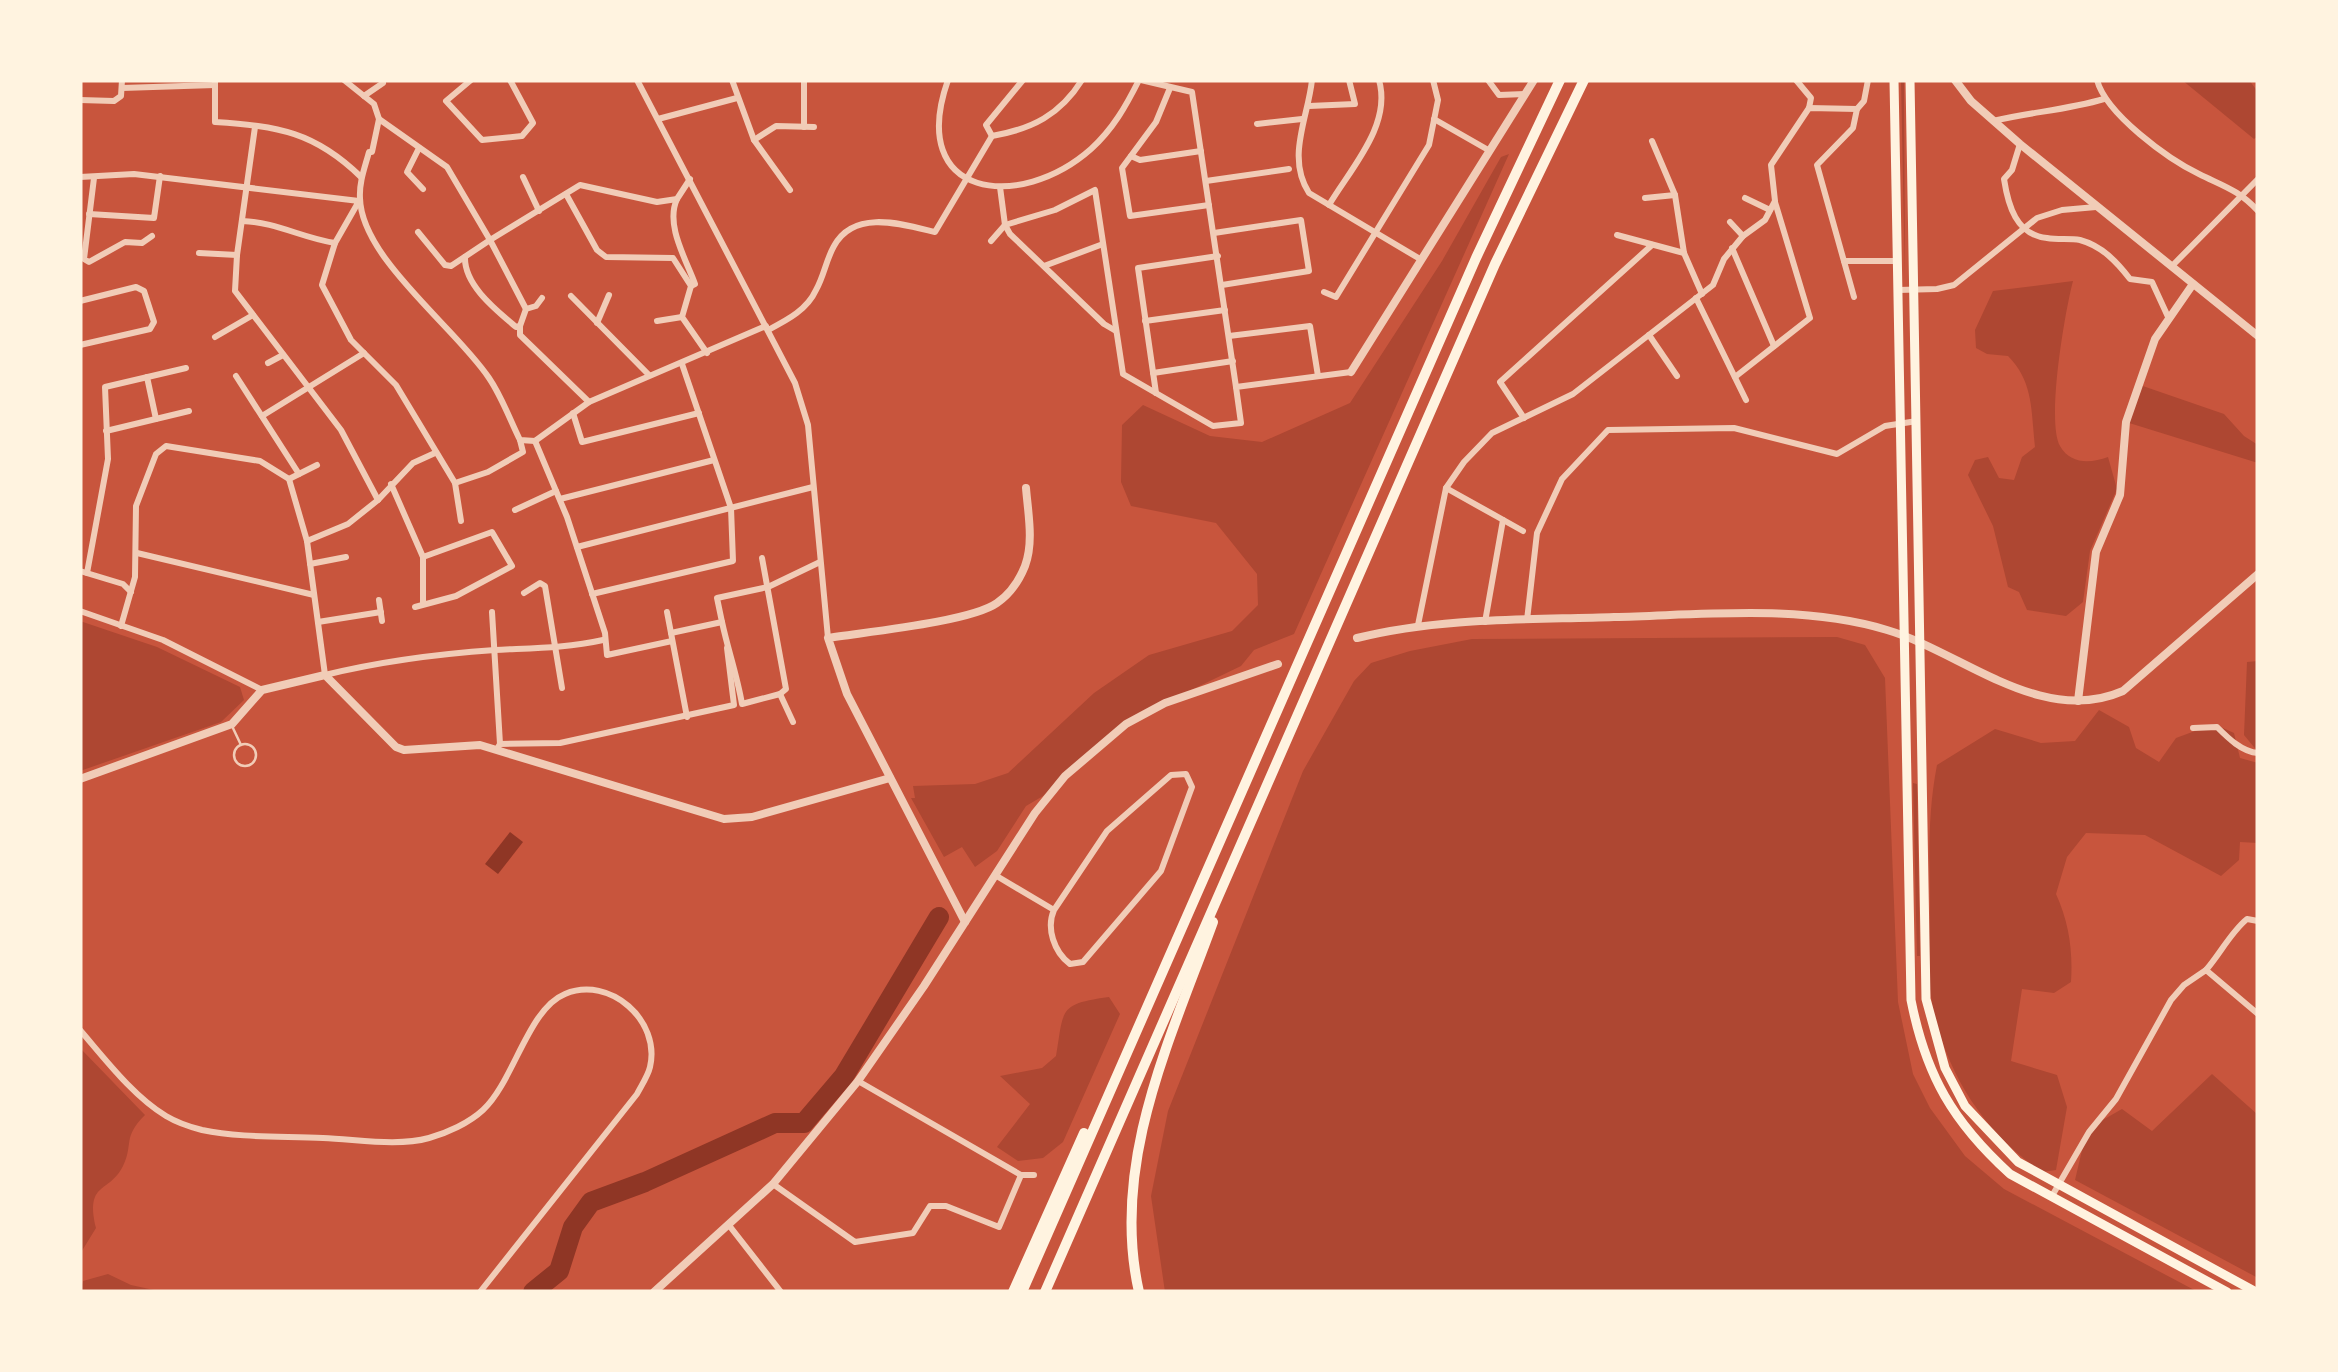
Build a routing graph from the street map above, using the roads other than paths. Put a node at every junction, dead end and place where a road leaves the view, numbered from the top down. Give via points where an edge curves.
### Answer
1 (344, 80) edge
2 (471, 80) edge
3 (510, 80) edge
4 (637, 80) edge
5 (732, 80) edge
6 (804, 80) edge
7 (948, 80) edge
8 (1023, 80) edge
9 (1082, 80) edge
10 (1140, 80) edge
11 (1312, 80) edge
12 (1349, 80) edge
13 (1379, 80) edge
14 (1433, 80) edge
15 (1488, 80) edge
16 (1534, 80) edge
17 (1560, 80) edge
18 (1584, 80) edge
19 (1796, 80) edge
20 (1868, 80) edge
21 (1894, 80) edge
22 (1910, 80) edge
23 (1955, 80) edge
24 (2097, 80) edge
25 (215, 82) edge
26 (383, 83) dead end
27 (122, 84) edge
28 (1170, 88) junction
29 (1526, 94) junction
30 (364, 96) junction
31 (737, 98) junction
32 (2104, 98) junction
33 (80, 100) edge
34 (1309, 106) junction
35 (1809, 108) junction
36 (1857, 108) junction
37 (379, 119) junction
38 (658, 119) junction
39 (1302, 119) junction
40 (1434, 120) junction
41 (1993, 120) junction
42 (1256, 124) dead end
43 (814, 126) dead end
44 (255, 127) junction
45 (804, 127) junction
46 (992, 136) junction
47 (754, 140) junction
48 (1652, 140) dead end
49 (2020, 144) junction
50 (419, 148) junction
51 (1202, 150) junction
52 (1490, 151) junction
53 (1131, 156) junction
54 (1289, 169) dead end
55 (160, 176) junction
56 (523, 176) dead end
57 (80, 177) edge
58 (94, 178) junction
59 (362, 178) junction
60 (966, 179) junction
61 (2258, 179) edge
62 (690, 180) junction
63 (1206, 181) junction
64 (247, 185) junction
65 (1000, 187) junction
66 (423, 189) dead end
67 (790, 190) dead end
68 (566, 194) junction
69 (2242, 194) junction
70 (1675, 195) junction
71 (677, 198) junction
72 (1646, 198) dead end
73 (1746, 198) dead end
74 (1775, 200) junction
75 (359, 201) junction
76 (1209, 205) junction
77 (1329, 205) junction
78 (2098, 206) junction
79 (1770, 210) junction
80 (538, 211) junction
81 (2258, 211) edge
82 (89, 214) junction
83 (242, 221) junction
84 (1730, 222) dead end
85 (1005, 225) junction
86 (2022, 227) junction
87 (418, 232) dead end
88 (435, 233) dead end
89 (1214, 233) junction
90 (1375, 233) junction
91 (1618, 235) dead end
92 (152, 236) dead end
93 (1744, 236) junction
94 (426, 240) junction
95 (490, 240) junction
96 (991, 241) dead end
97 (335, 243) junction
98 (1103, 244) junction
99 (1652, 245) junction
100 (1732, 248) junction
101 (199, 253) dead end
102 (1684, 253) junction
103 (237, 254) junction
104 (465, 256) junction
105 (1218, 256) junction
106 (1420, 259) junction
107 (1844, 261) junction
108 (1898, 261) junction
109 (1044, 266) junction
110 (2172, 266) junction
111 (2193, 284) junction
112 (691, 286) junction
113 (1222, 286) junction
114 (1898, 290) junction
115 (1916, 290) junction
116 (1324, 292) dead end
117 (582, 294) dead end
118 (609, 295) dead end
119 (1699, 296) junction
120 (1854, 297) dead end
121 (542, 298) dead end
122 (80, 300) edge
123 (526, 309) junction
124 (1225, 310) junction
125 (254, 315) junction
126 (682, 317) junction
127 (2169, 319) junction
128 (658, 321) dead end
129 (1145, 322) junction
130 (597, 323) junction
131 (520, 326) junction
132 (767, 328) junction
133 (1116, 331) junction
134 (1649, 335) junction
135 (1229, 336) junction
136 (2258, 336) edge
137 (214, 337) dead end
138 (80, 345) edge
139 (1774, 346) junction
140 (364, 353) junction
141 (706, 353) junction
142 (283, 355) junction
143 (1233, 360) junction
144 (268, 364) dead end
145 (682, 364) junction
146 (186, 368) dead end
147 (1351, 372) joint
148 (1153, 373) junction
149 (649, 375) junction
150 (236, 376) dead end
151 (1318, 376) junction
152 (1677, 376) dead end
153 (147, 377) junction
154 (1734, 377) junction
155 (1236, 387) junction
156 (309, 388) junction
157 (1156, 393) junction
158 (1746, 400) dead end
159 (590, 402) junction
160 (189, 411) dead end
161 (573, 413) junction
162 (699, 414) junction
163 (262, 416) junction
164 (1524, 418) junction
165 (156, 419) junction
166 (1918, 421) junction
167 (1900, 422) junction
168 (106, 431) junction
169 (520, 440) junction
170 (535, 442) junction
171 (436, 453) junction
172 (714, 460) junction
173 (318, 466) dead end
174 (299, 474) junction
175 (289, 479) junction
176 (391, 484) junction
177 (455, 484) junction
178 (813, 487) junction
179 (1026, 488) dead end
180 (1446, 488) junction
181 (558, 495) junction
182 (378, 500) junction
183 (99, 508) junction
184 (731, 508) junction
185 (109, 510) dead end
186 (515, 510) dead end
187 (460, 520) dead end
188 (1503, 520) junction
189 (1524, 531) dead end
190 (307, 541) junction
191 (577, 548) junction
192 (137, 554) junction
193 (346, 557) dead end
194 (423, 557) junction
195 (762, 558) dead end
196 (820, 562) junction
197 (310, 564) junction
198 (84, 572) edge
199 (2258, 574) edge
200 (768, 588) junction
201 (131, 592) junction
202 (524, 593) dead end
203 (592, 594) junction
204 (314, 595) junction
205 (379, 600) dead end
206 (80, 611) edge
207 (492, 612) dead end
208 (667, 612) dead end
209 (1528, 620) junction
210 (318, 622) junction
211 (722, 622) junction
212 (1485, 622) junction
213 (1418, 624) junction
214 (121, 626) junction
215 (671, 637) junction
216 (1904, 637) junction
217 (828, 638) junction
218 (1357, 638) dead end
219 (603, 640) junction
220 (1920, 644) junction
221 (556, 648) junction
222 (727, 648) junction
223 (493, 650) junction
224 (1278, 664) dead end
225 (326, 675) junction
226 (562, 688) dead end
227 (262, 690) junction
228 (780, 694) junction
229 (2078, 701) junction
230 (686, 716) junction
231 (793, 722) dead end
232 (232, 724) junction
233 (2193, 728) dead end
234 (241, 745) junction
235 (498, 747) junction
236 (2258, 753) edge
237 (890, 778) junction
238 (80, 779) edge
239 (1248, 827) junction
240 (995, 874) junction
241 (1054, 910) junction
242 (2258, 921) edge
243 (965, 922) junction
244 (2206, 970) junction
245 (2258, 1014) edge
246 (80, 1030) edge
247 (1120, 1066) junction
248 (858, 1081) junction
249 (1021, 1175) junction
250 (1034, 1175) dead end
251 (773, 1184) junction
252 (2058, 1186) junction
253 (2052, 1196) junction
254 (728, 1224) junction
255 (480, 1292) edge
256 (654, 1292) edge
257 (781, 1292) edge
258 (1012, 1292) edge
259 (1022, 1292) edge
260 (1045, 1292) edge
261 (1138, 1292) edge
262 (2227, 1292) edge
263 (2256, 1292) edge

1 - 30 street
2 - 3 street via 446,100 482,140 522,136 533,123
4 - 38 street
5 - 31 street
6 - 45 street
7 - 60 street via 938,134 942,153
8 - 46 street via 986,125
9 - 46 street via 1049,118
10 - 28 street
10 - 65 street via 1125,109 1088,151 1062,169
11 - 34 street
12 - 34 street via 1355,104
13 - 77 street via 1380,120
14 - 40 street
15 - 29 street via 1499,95
16 - 29 street
17 - 247 highway
18 - 239 highway via 1495,264
19 - 35 street via 1811,98
20 - 36 street
21 - 108 main road
22 - 115 main road
23 - 41 street
24 - 32 street
25 - 27 street
25 - 44 street via 216,122
26 - 30 street
27 - 33 street via 114,101
28 - 51 street via 1192,92
28 - 53 street
29 - 52 street
30 - 37 street
31 - 38 street
31 - 47 street
32 - 41 street
32 - 69 street via 2156,146
34 - 39 street
35 - 36 street
35 - 74 street via 1771,165
36 - 107 street via 1852,128 1817,165
37 - 50 street
37 - 59 street
38 - 62 street
39 - 42 street
39 - 77 street via 1298,152 1304,184
40 - 52 street
40 - 90 street via 1429,144
41 - 49 street
43 - 45 street
44 - 59 street via 306,135
44 - 64 street
45 - 47 street via 776,126
46 - 60 street
47 - 67 street
48 - 70 street
49 - 78 street
49 - 86 street via 2004,178 2008,206
50 - 66 street via 408,172
50 - 95 street via 446,168
51 - 53 street
51 - 63 street
52 - 106 street
53 - 76 street via 1122,168 1130,216
54 - 63 street
55 - 58 street
55 - 64 street
55 - 82 street via 154,218
56 - 80 street
57 - 58 street
58 - 82 street
59 - 75 street
60 - 65 street
60 - 132 street via 935,232 897,222 850,227 798,314
61 - 69 street
62 - 71 street
62 - 132 street
63 - 76 street
64 - 75 street
64 - 83 street
65 - 85 street
68 - 71 street via 580,185 658,202
68 - 80 street
68 - 112 street via 597,250 606,256 673,258
69 - 81 street
69 - 110 street
70 - 72 street
70 - 102 street
71 - 112 street via 673,224 696,284
73 - 79 street
74 - 79 street
74 - 139 street via 1810,318
75 - 97 street
75 - 169 street via 372,236 403,282 490,379
76 - 89 street
77 - 90 street
78 - 86 street via 2062,210
78 - 110 street
79 - 93 street
80 - 95 street
82 - 92 street via 89,262 126,242 144,248
83 - 97 street
83 - 103 street
84 - 93 street
85 - 96 street
85 - 98 street via 1095,190
85 - 109 street
86 - 115 street via 1954,285
86 - 127 street via 2041,238 2080,240 2101,250 2130,279 2152,282
87 - 94 street
88 - 94 street
89 - 105 street
89 - 113 street via 1301,220 1309,270
90 - 106 street
90 - 116 street via 1336,298
91 - 99 street
93 - 100 street
94 - 104 street via 442,269
95 - 104 street
95 - 123 street
97 - 140 street via 322,285
98 - 109 street
98 - 133 street
99 - 102 street
99 - 164 street via 1500,382
100 - 119 street via 1713,285
100 - 139 street
101 - 103 street
102 - 119 street
103 - 125 street via 235,291
104 - 131 street via 484,297
105 - 113 street
105 - 129 street via 1138,268
106 - 147 street
107 - 108 street
107 - 120 street
108 - 114 main road
109 - 133 street
110 - 111 street
111 - 127 street
111 - 136 street
112 - 126 street
113 - 124 street
114 - 115 street
114 - 167 main road
115 - 166 main road
117 - 130 street via 573,298
118 - 130 street
119 - 134 street
119 - 154 street
121 - 123 street
122 - 138 street via 136,286 154,322
123 - 131 street
124 - 129 street
124 - 135 street
125 - 137 street
125 - 142 street
126 - 128 street
126 - 141 street
127 - 229 street via 2155,338 2126,422 2120,495 2096,552
129 - 148 street
130 - 149 street
131 - 159 street via 520,335
132 - 141 street
132 - 178 street via 808,425
133 - 157 street via 1122,374
134 - 152 street
134 - 164 street via 1573,394
135 - 143 street
135 - 151 street via 1310,326
139 - 154 street
140 - 156 street
140 - 171 street via 396,385
141 - 145 street
142 - 144 street
142 - 156 street
143 - 148 street
143 - 155 street
145 - 149 street
145 - 162 street
146 - 153 street
147 - 151 street
148 - 157 street
149 - 159 street
150 - 163 street
151 - 155 street
153 - 165 street
153 - 168 street via 105,386
154 - 158 street
155 - 157 street via 1241,423 1213,426
156 - 163 street
156 - 182 street via 341,430
159 - 161 street
160 - 165 street
161 - 162 street via 582,442
161 - 170 street
162 - 172 street
163 - 174 street
164 - 180 street via 1492,434
165 - 168 street
166 - 167 street
166 - 220 main road
167 - 209 street via 1837,454 1734,428 1608,430 1562,479 1537,534
167 - 216 main road
168 - 183 street
169 - 170 street
169 - 177 street via 523,452 512,460
170 - 181 street
171 - 176 street
171 - 177 street
172 - 181 street
172 - 184 street
173 - 174 street
174 - 175 street
175 - 190 street
175 - 192 street via 260,461 166,446 156,454 136,506
176 - 182 street
176 - 194 street
177 - 187 street
178 - 184 street
178 - 196 street
179 - 217 street via 1026,563 1015,587 995,605
180 - 188 street
180 - 213 street
181 - 186 street
181 - 191 street
182 - 190 street via 348,524
183 - 185 street
183 - 198 street
184 - 191 street
184 - 203 street via 733,561
188 - 189 street
188 - 212 street
190 - 197 street
191 - 203 street
192 - 201 street
192 - 204 street
193 - 197 street
194 - 194 street via 492,532 512,566 456,596 419,605
195 - 200 street
196 - 200 street
196 - 217 street
197 - 204 street
198 - 201 street
199 - 229 street via 2123,691
200 - 211 street via 717,598
200 - 228 street via 786,689
201 - 214 street
202 - 221 street via 545,586
203 - 219 street
204 - 210 street
205 - 210 street via 381,617
206 - 214 street
207 - 223 street
208 - 215 street
209 - 212 street
209 - 216 street via 1810,616
210 - 225 street
211 - 215 street
211 - 222 street
212 - 213 street
213 - 218 street
214 - 227 street
215 - 219 street via 608,656
215 - 230 street
216 - 220 street
216 - 253 main road via 1918,1034 1930,1072 1964,1126 2010,1174
217 - 237 street
219 - 221 street
220 - 229 street via 2018,687
220 - 252 main road via 1926,998 1932,1029 1965,1106 2018,1162
221 - 223 street
221 - 226 street
222 - 228 street via 742,704
222 - 230 street via 734,705
223 - 225 street via 387,660
223 - 235 street
224 - 240 street via 1126,724 1064,776
225 - 227 street
225 - 235 street via 396,747
227 - 232 street
228 - 231 street
230 - 235 street via 560,743
232 - 234 lane
232 - 238 street
233 - 236 street via 2217,726
234 - 234 lane via 254,749 249,765 235,759
235 - 237 street via 724,819
237 - 243 street
239 - 260 highway
239 - 261 highway via 1144,1122 1131,1205
240 - 241 street
240 - 243 street
241 - 241 street via 1106,831 1172,775 1186,774 1192,786 1161,871 1084,962 1070,964 1058,955
242 - 244 street via 2239,926
243 - 248 street
244 - 245 street
244 - 252 street via 2172,1000
246 - 255 street via 146,1101 185,1125 395,1141 426,1139 481,1112 504,1087 548,1006 564,994 609,993 629,1006 651,1041 644,1081
247 - 258 highway
247 - 259 highway
248 - 249 street
248 - 251 street
249 - 250 street
249 - 251 street via 999,1227 930,1206 913,1233 855,1242
251 - 254 street
252 - 253 street
252 - 263 main road
253 - 262 main road
254 - 256 street
254 - 257 street

